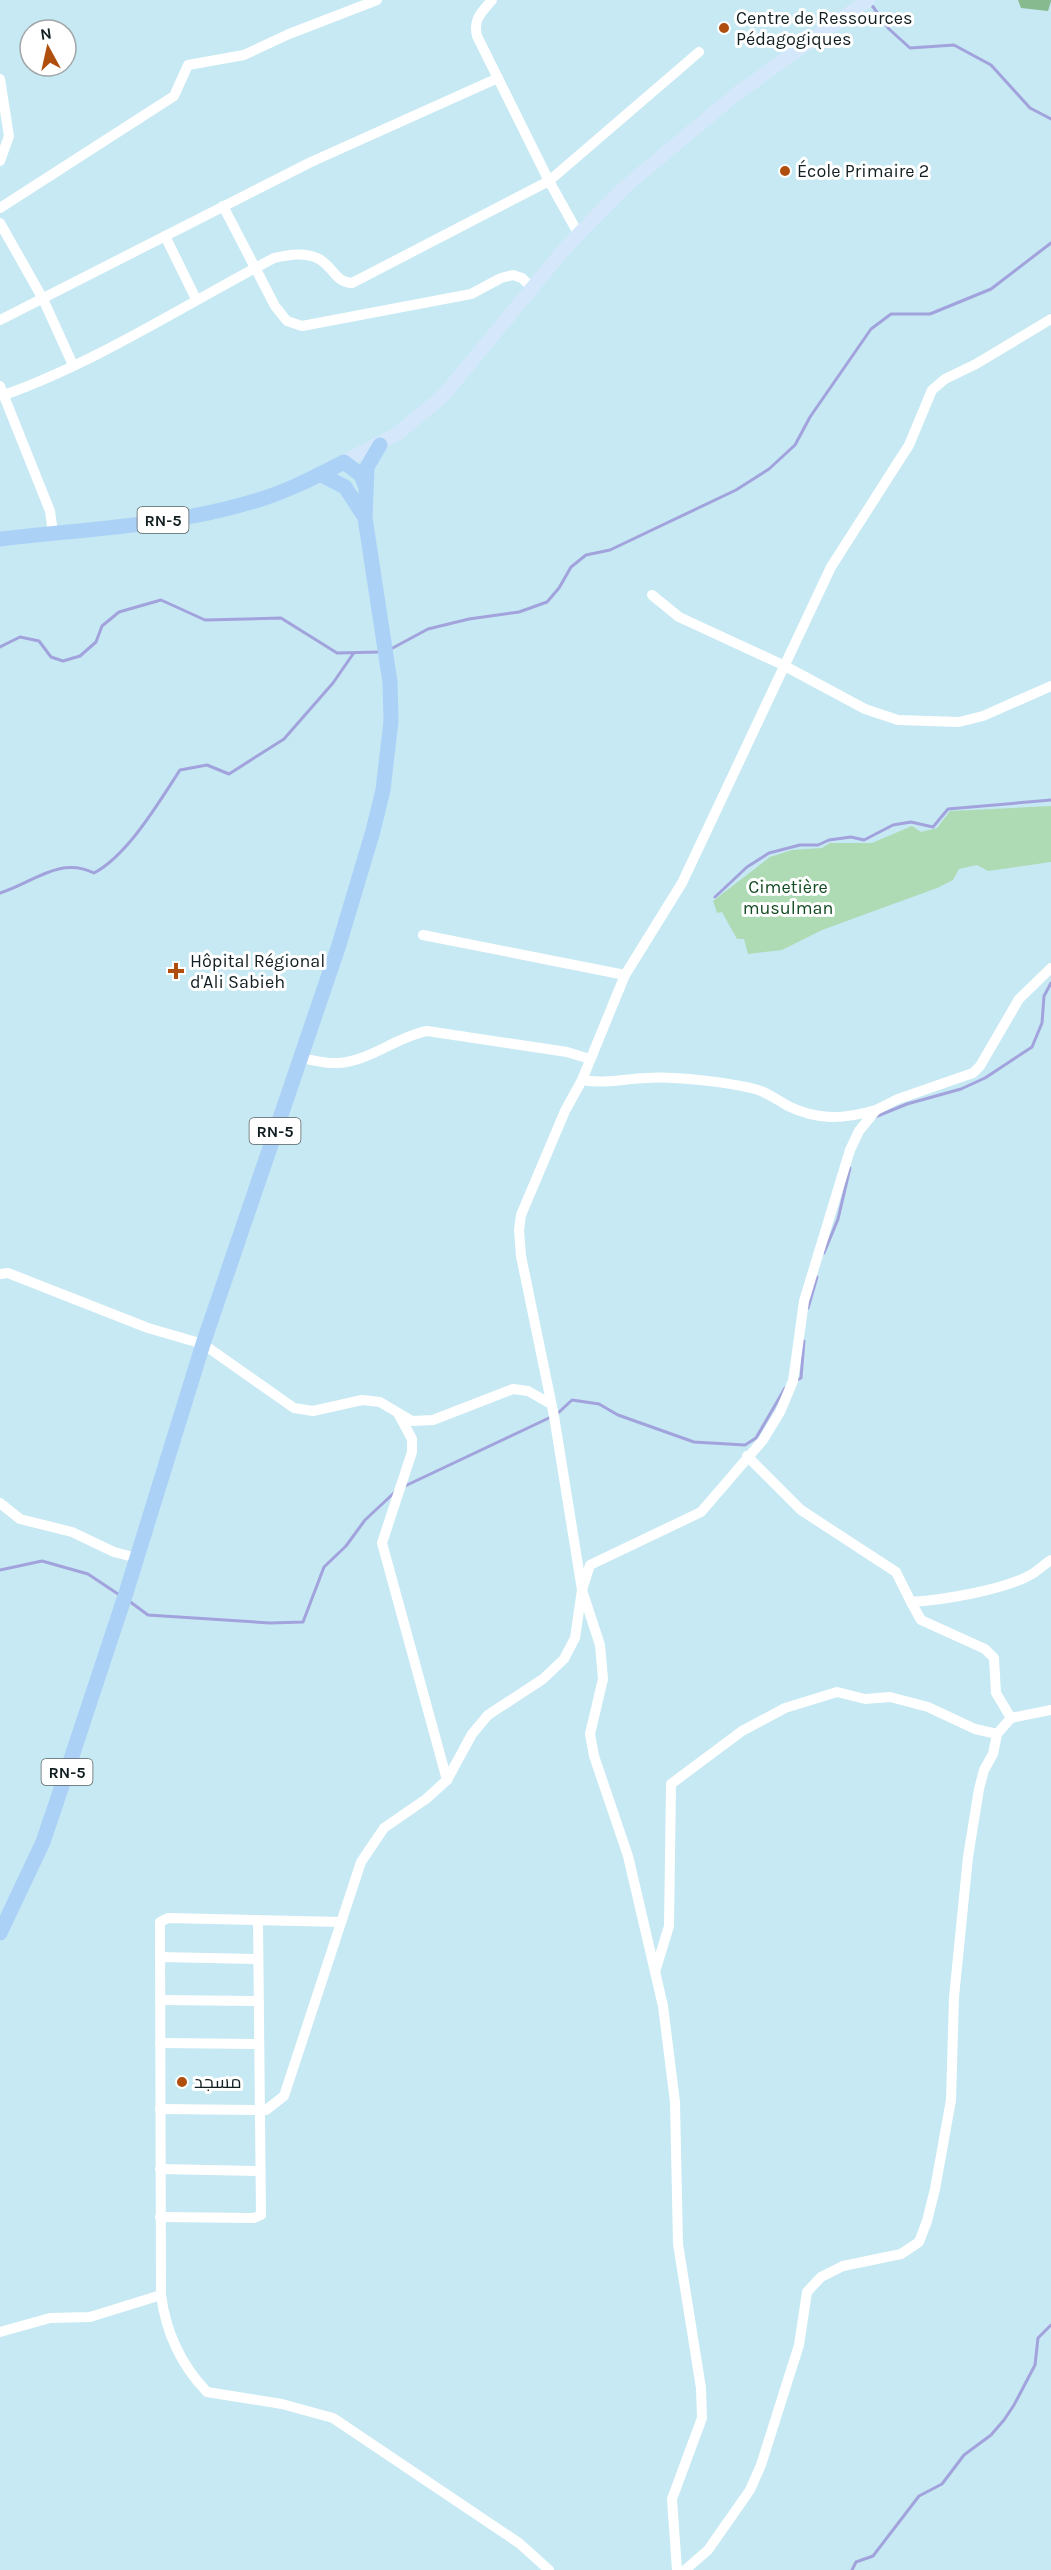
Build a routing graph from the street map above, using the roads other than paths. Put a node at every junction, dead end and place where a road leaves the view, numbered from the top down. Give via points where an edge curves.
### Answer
1 (377, 0) edge
2 (492, 0) edge
3 (866, 1) edge
4 (699, 52) dead end
5 (0, 78) edge
6 (498, 78) junction
7 (0, 161) edge
8 (549, 181) junction
9 (223, 206) junction
10 (0, 208) edge
11 (0, 223) edge
12 (578, 233) junction
13 (165, 237) junction
14 (253, 268) junction
15 (532, 288) junction
16 (43, 299) junction
17 (196, 299) junction
18 (1051, 319) edge
19 (0, 320) edge
20 (74, 365) junction
21 (2, 391) edge
22 (380, 445) junction
23 (344, 462) junction
24 (320, 474) junction
25 (365, 485) junction
26 (365, 518) junction
27 (53, 533) junction
28 (0, 539) edge
29 (652, 595) dead end
30 (783, 666) junction
31 (1051, 687) edge
32 (423, 935) dead end
33 (1051, 968) edge
34 (625, 975) junction
35 (301, 1058) junction
36 (590, 1059) junction
37 (582, 1080) junction
38 (876, 1110) junction
39 (0, 1274) edge
40 (203, 1344) junction
41 (550, 1404) junction
42 (397, 1412) junction
43 (747, 1456) junction
44 (0, 1503) edge
45 (0, 1514) edge
46 (20, 1519) junction
47 (137, 1558) junction
48 (1051, 1560) edge
49 (582, 1590) junction
50 (911, 1602) junction
51 (1051, 1710) edge
52 (1011, 1718) junction
53 (997, 1734) junction
54 (447, 1780) junction
55 (258, 1920) junction
56 (341, 1922) junction
57 (0, 1934) edge
58 (160, 1957) junction
59 (258, 1959) junction
60 (655, 1972) junction
61 (160, 2000) junction
62 (258, 2001) junction
63 (160, 2043) junction
64 (259, 2044) junction
65 (160, 2109) junction
66 (260, 2110) junction
67 (160, 2169) junction
68 (260, 2171) junction
69 (160, 2217) junction
70 (161, 2295) junction
71 (0, 2332) edge
72 (549, 2570) edge
73 (677, 2570) edge
74 (685, 2570) edge

1 - 10 street via 244,55 188,65 174,96
2 - 6 street via 475,25
3 - 12 main road, RN-5 via 715,110 609,201
4 - 8 street
5 - 7 street via 9,136
6 - 8 street
6 - 9 street
8 - 12 street
8 - 14 street via 352,283 341,281 319,258 305,254 274,258
9 - 13 street
9 - 14 street
11 - 16 street
12 - 15 main road, RN-5
13 - 16 street
13 - 17 street
14 - 15 street via 286,321 302,326 471,294 513,275
14 - 17 street
15 - 22 main road, RN-5 via 443,396
16 - 19 street
16 - 20 street
17 - 20 street
18 - 30 street via 932,390 909,445 831,567
20 - 21 street via 38,383
21 - 27 street via 50,511
22 - 23 main road, RN-5
22 - 25 main road via 367,467
23 - 24 main road, RN-5
23 - 25 main road via 361,474
24 - 26 main road, RN-5 via 345,487
24 - 27 main road, RN-5 via 229,509
25 - 26 main road, RN-5
26 - 35 main road, RN-5 via 384,631 391,721 383,790 338,948
27 - 28 main road, RN-5
29 - 30 street via 679,617
30 - 31 street via 865,709 898,720 929,723 983,716
30 - 34 street via 682,883
32 - 34 street
33 - 38 street via 1019,999 973,1072
34 - 36 street
35 - 36 street via 336,1064 358,1060 427,1031 567,1052
35 - 40 main road, RN-5
36 - 37 street
37 - 38 street via 602,1084 647,1078 748,1088 806,1114 827,1118 849,1118
37 - 41 street via 521,1215 519,1230 520,1256
38 - 43 street via 850,1150 813,1265 793,1381 763,1440
39 - 40 street via 8,1273 148,1328
40 - 42 street via 294,1408 313,1411 362,1400 380,1402
40 - 47 main road, RN-5
41 - 42 street via 528,1391 513,1389 433,1420 412,1421
41 - 49 street
42 - 54 street via 407,1428 412,1452 382,1543
43 - 49 street via 701,1512 590,1565
43 - 50 street via 801,1510 896,1572
44 - 46 street
45 - 46 street
46 - 47 street via 72,1532
47 - 57 main road, RN-5 via 43,1842
48 - 50 street via 1019,1579 949,1599
49 - 54 street via 575,1638 564,1659 488,1715 472,1734
49 - 60 street via 600,1646 603,1679 591,1725 594,1756 625,1847
50 - 52 street via 921,1620 985,1649 994,1658 996,1693
51 - 52 street
52 - 53 street
53 - 60 street via 890,1697 865,1699 837,1692 785,1708 742,1731 671,1784 669,1926
53 - 74 street via 979,1789 965,1876 954,1997 951,2100 927,2221 919,2242 901,2254 843,2266 821,2277 807,2292 799,2345 761,2465 750,2490 708,2550
54 - 56 street via 384,1828 361,1862
55 - 56 street
55 - 58 street via 168,1918 160,1922
55 - 59 street
56 - 66 street via 284,2096 266,2110
58 - 59 street
58 - 61 street
59 - 62 street
60 - 73 street via 675,2102 678,2244 701,2388 702,2418 672,2499
61 - 62 street
61 - 63 street
62 - 64 street
63 - 64 street
63 - 65 street
64 - 66 street
65 - 66 street
65 - 67 street
66 - 68 street
67 - 68 street
67 - 69 street
68 - 69 street via 261,2215
69 - 70 street
70 - 71 street via 90,2317 51,2318
70 - 72 street via 170,2336 184,2363 207,2392 282,2403 333,2418 519,2543

